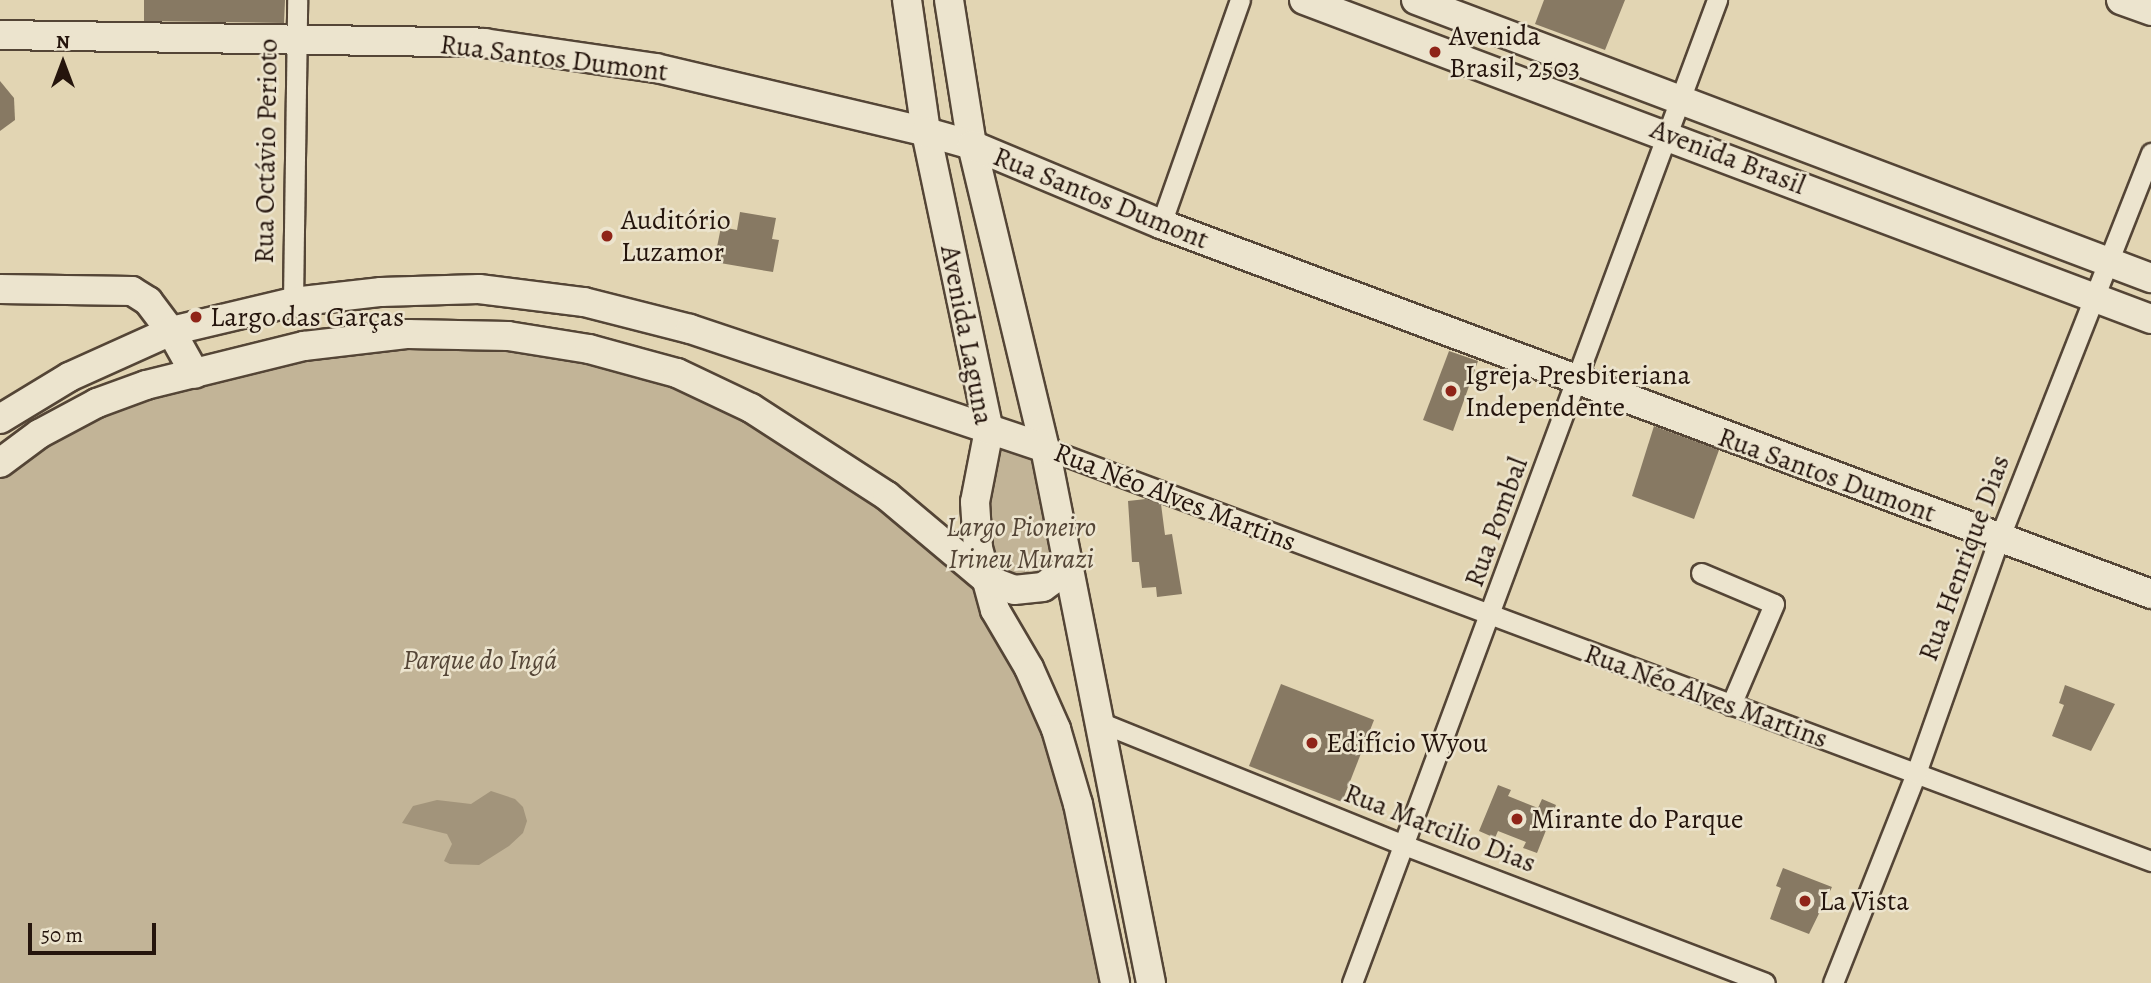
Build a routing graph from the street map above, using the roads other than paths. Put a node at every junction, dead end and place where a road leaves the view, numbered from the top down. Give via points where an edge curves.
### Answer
1 (297, 0) edge
2 (907, 0) edge
3 (950, 0) edge
4 (1240, 0) edge
5 (1304, 0) edge
6 (1416, 0) edge
7 (1717, 0) edge
8 (2121, 0) edge
9 (2151, 11) edge
10 (0, 36) edge
11 (295, 41) junction
12 (1679, 98) junction
13 (926, 132) junction
14 (1665, 133) junction
15 (972, 145) junction
16 (2151, 153) edge
17 (1161, 224) junction
18 (2109, 261) junction
19 (2151, 278) edge
20 (0, 289) edge
21 (2093, 296) junction
22 (293, 302) junction
23 (2151, 319) edge
24 (171, 331) junction
25 (195, 374) junction
26 (1576, 381) junction
27 (0, 419) edge
28 (989, 430) junction
29 (1045, 447) junction
30 (0, 463) edge
31 (1999, 539) junction
32 (1068, 569) junction
33 (1701, 573) dead end
34 (986, 579) junction
35 (2151, 594) edge
36 (1491, 618) junction
37 (1731, 705) junction
38 (1097, 721) junction
39 (1916, 773) junction
40 (1404, 845) junction
41 (2151, 861) edge
42 (1115, 983) edge
43 (1151, 983) edge
44 (1352, 983) edge
45 (1765, 983) edge
46 (1833, 983) edge

1 - 11 street, Rua Octávio Perioto
2 - 13 main road, Avenida Laguna
3 - 15 main road, Avenida Laguna
4 - 17 street
5 - 14 main road, Avenida Brasil
6 - 12 main road, Avenida Brasil
7 - 12 street, Rua Pombal
8 - 9 main road
10 - 11 main road, Rua Santos Dumont
11 - 13 main road, Rua Santos Dumont via 484,43 625,62 738,84
11 - 22 street, Rua Octávio Perioto
12 - 14 street, Rua Pombal
12 - 18 main road, Avenida Brasil
13 - 15 main road, Rua Santos Dumont
13 - 28 main road, Avenida Laguna
14 - 21 main road, Avenida Brasil
14 - 26 street, Rua Pombal
15 - 17 main road, Rua Santos Dumont
15 - 29 main road, Avenida Laguna
16 - 18 street, Rua Henrique Dias
17 - 26 main road, Rua Santos Dumont
18 - 19 main road, Avenida Brasil
18 - 21 street, Rua Henrique Dias
20 - 24 main road via 132,291 148,301
21 - 23 main road, Avenida Brasil
21 - 31 street, Rua Henrique Dias
22 - 24 main road, Rua Néo Alves Martins
22 - 28 main road, Rua Néo Alves Martins via 381,292 479,289 584,302 791,359
24 - 25 main road
24 - 27 main road, Rua Néo Alves Martins via 69,377
25 - 30 main road via 97,403 39,434
25 - 34 main road via 304,346 408,334 508,336 589,349 677,373 751,408 887,496
26 - 31 main road, Rua Santos Dumont
26 - 36 street, Rua Pombal
28 - 29 main road, Rua Néo Alves Martins
28 - 34 main road, Avenida Laguna via 975,502 978,548
29 - 32 main road, Avenida Laguna
29 - 36 street, Rua Néo Alves Martins
31 - 35 main road, Rua Santos Dumont
31 - 39 street, Rua Henrique Dias
32 - 34 main road via 1042,587 1014,590
32 - 38 main road, Avenida Laguna
33 - 37 street via 1774,604
34 - 42 main road, Avenida Laguna via 995,610 1030,668 1056,729 1078,804
36 - 37 street, Rua Néo Alves Martins
36 - 40 street, Rua Pombal
37 - 39 street, Rua Néo Alves Martins
38 - 40 street, Rua Marcilio Dias
38 - 43 main road, Avenida Laguna
39 - 41 street, Rua Néo Alves Martins
39 - 46 street, Rua Henrique Dias
40 - 44 street, Rua Pombal
40 - 45 street, Rua Marcilio Dias

